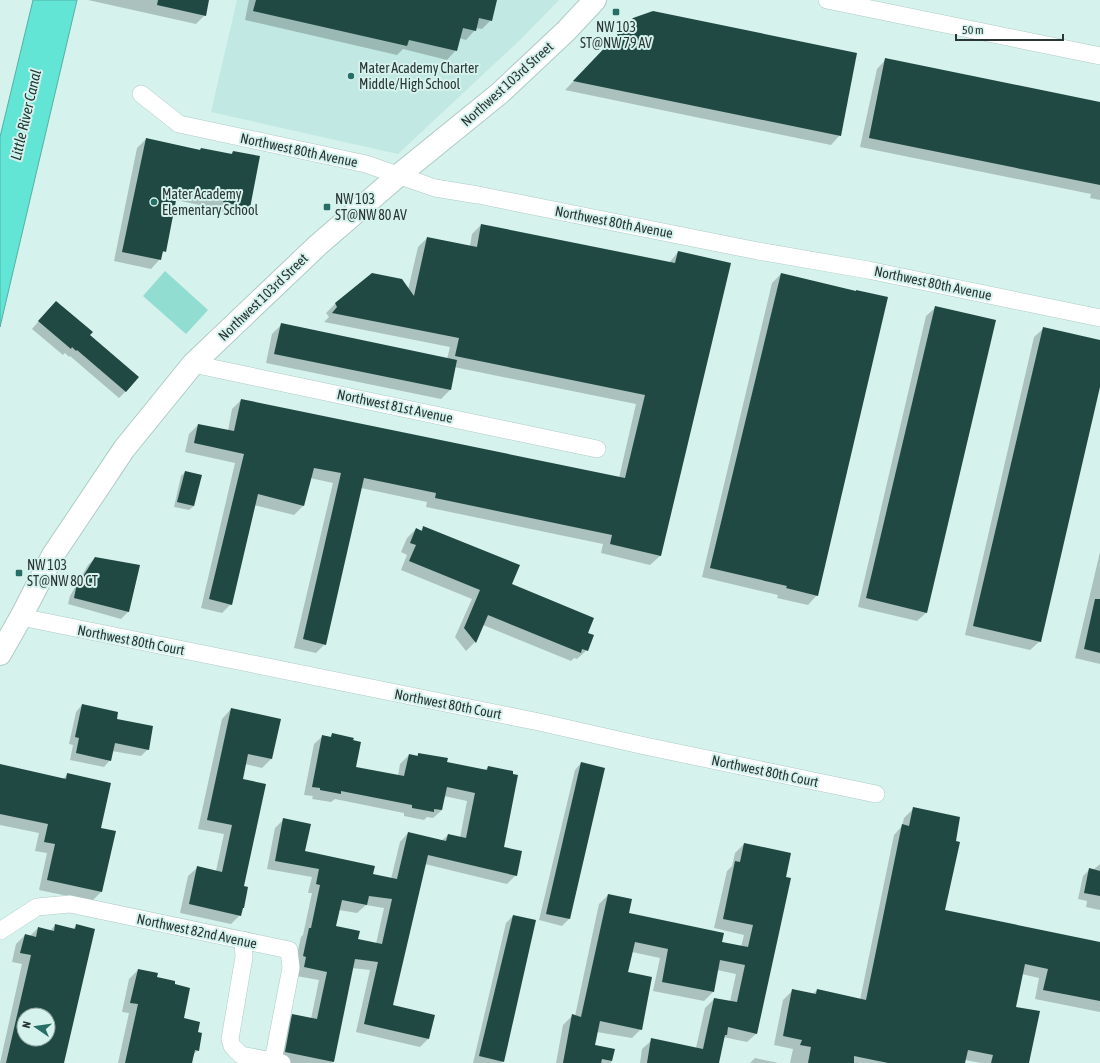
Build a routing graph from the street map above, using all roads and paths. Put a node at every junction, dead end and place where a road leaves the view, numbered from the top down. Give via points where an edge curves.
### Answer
1 (595, 0) edge
2 (827, 0) edge
3 (1100, 56) edge
4 (141, 94) dead end
5 (398, 175) junction
6 (1100, 318) edge
7 (193, 364) junction
8 (598, 449) dead end
9 (21, 617) junction
10 (0, 654) edge
11 (876, 794) dead end
12 (0, 931) edge
13 (243, 940) junction
14 (278, 1062) edge

1 - 5 main road, Northwest 103rd Street via 500,93
2 - 3 street
4 - 5 street, Northwest 80th Avenue via 179,124 366,164
5 - 6 street, Northwest 80th Avenue via 435,188 868,270
5 - 7 main road, Northwest 103rd Street via 318,246
7 - 8 street, Northwest 81st Avenue
7 - 9 main road, Northwest 103rd Street via 124,449 53,555
9 - 10 main road, Northwest 103rd Street
9 - 11 street, Northwest 80th Court via 539,722
12 - 13 street, Northwest 82nd Avenue via 37,906 70,904
13 - 14 street via 244,957 230,1039 232,1046 241,1055
13 - 14 street, Northwest 82nd Avenue via 289,950 291,968

